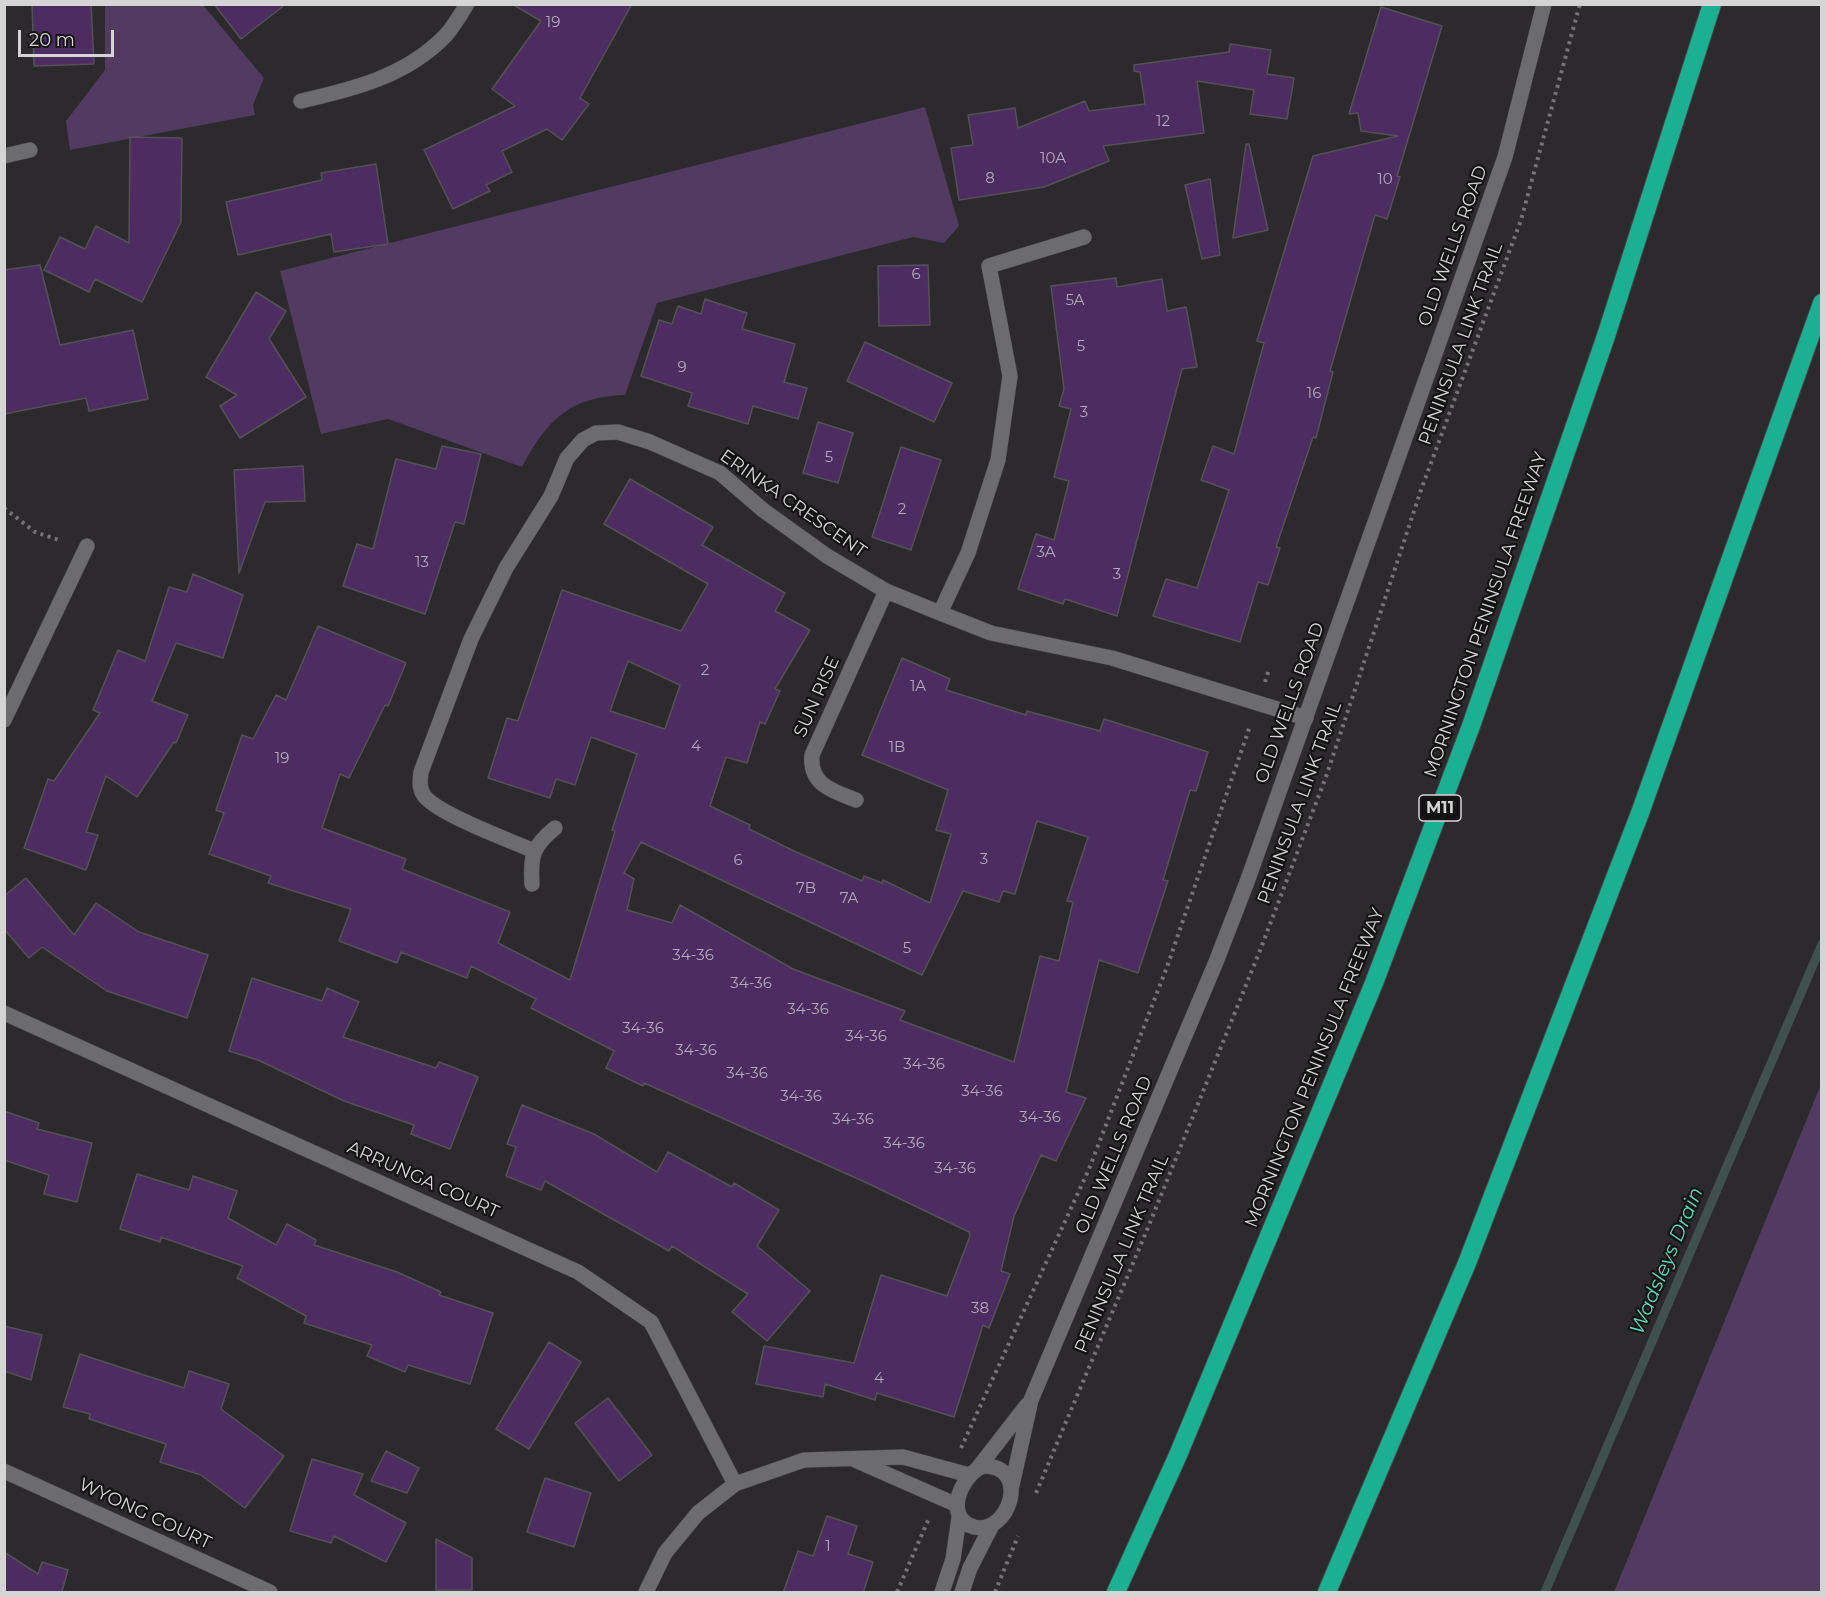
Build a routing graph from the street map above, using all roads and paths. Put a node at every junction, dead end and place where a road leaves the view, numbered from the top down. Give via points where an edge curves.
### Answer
1 (467, 4) edge
2 (1544, 4) edge
3 (1580, 4) edge
4 (1712, 4) edge
5 (301, 101) dead end
6 (30, 150) dead end
7 (4, 156) edge
8 (1084, 237) dead end
9 (1821, 303) edge
10 (4, 508) edge
11 (87, 546) joint
12 (886, 591) junction
13 (940, 613) junction
14 (1269, 669) dead end
15 (1259, 704) junction
16 (1306, 718) junction
17 (4, 720) edge
18 (856, 800) dead end
19 (555, 828) dead end
20 (534, 851) junction
21 (532, 884) dead end
22 (4, 1013) edge
23 (1031, 1400) junction
24 (855, 1460) junction
25 (950, 1470) junction
26 (4, 1471) edge
27 (973, 1472) junction
28 (735, 1484) junction
29 (1012, 1485) junction
30 (937, 1498) junction
31 (1032, 1505) dead end
32 (958, 1511) junction
33 (992, 1525) junction
34 (1022, 1527) dead end
35 (270, 1593) edge
36 (646, 1593) edge
37 (897, 1593) edge
38 (942, 1593) edge
39 (962, 1593) edge
40 (995, 1593) edge
41 (1116, 1593) edge
42 (1327, 1593) edge

1 - 5 street via 447,34 398,71 373,83
2 - 16 street, OLD WELLS ROAD via 1505,157
3 - 31 path, PENINSULA LINK TRAIL via 1521,220 1421,490 1327,774 1262,948
4 - 41 highway, MORNINGTON PENINSULA FREEWAY / M11 via 1606,336 1471,726 1374,983 1178,1455
6 - 7 street
8 - 13 street via 989,266 1010,376 998,460 968,553
9 - 42 highway via 1623,857 1467,1263
10 - 11 path via 49,539
11 - 17 street
12 - 13 street, ERINKA CRESCENT
12 - 18 street, SUN RISE via 812,755 811,765 819,783
12 - 20 street, ERINKA CRESCENT via 827,556 720,473 618,432 596,433 583,440 567,458 551,496 506,568 471,639 419,785 424,797 447,813
13 - 15 street, ERINKA CRESCENT via 991,633 1112,658
14 - 15 path
15 - 16 street, ERINKA CRESCENT
15 - 25 path via 1171,957 1089,1169
16 - 23 street, OLD WELLS ROAD via 1216,962
19 - 20 street
20 - 21 street
22 - 28 street, ARRUNGA COURT via 578,1272 651,1322
23 - 27 street, OLD WELLS ROAD
23 - 29 street, OLD WELLS ROAD
24 - 25 street via 903,1457
24 - 28 street via 804,1460
24 - 30 street
25 - 27 street
26 - 35 street, WYONG COURT
27 - 29 street via 998,1468 1007,1474
27 - 32 street via 961,1488
28 - 36 street via 698,1513 665,1553
29 - 33 street via 1008,1504
30 - 32 street
30 - 37 path
32 - 33 street via 974,1527
32 - 38 street via 953,1559
33 - 39 street
34 - 40 path

